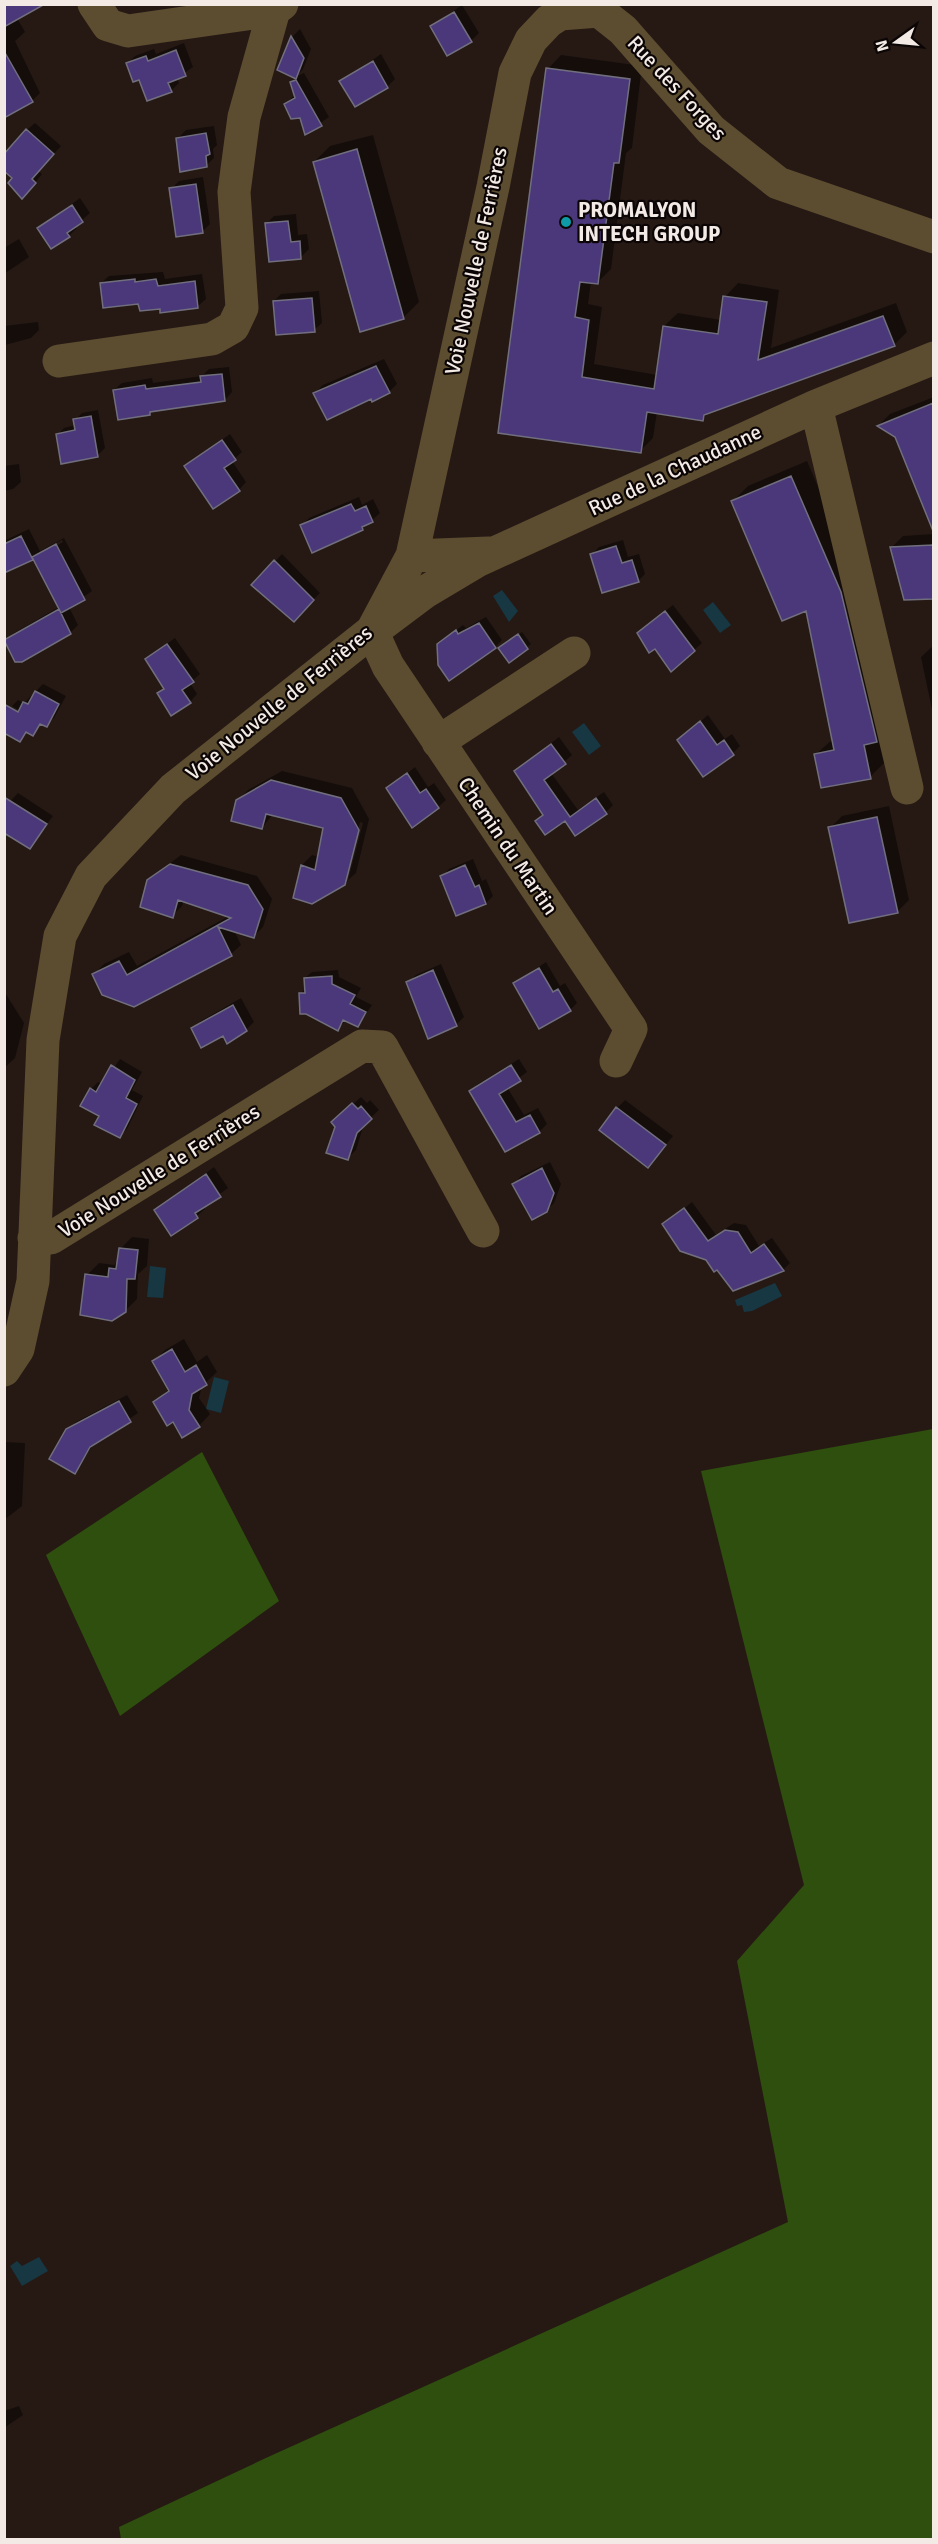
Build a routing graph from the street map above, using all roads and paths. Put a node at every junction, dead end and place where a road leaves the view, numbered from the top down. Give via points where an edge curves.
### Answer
1 (94, 4) edge
2 (278, 7) edge
3 (557, 9) edge
4 (933, 237) edge
5 (933, 358) edge
6 (59, 361) dead end
7 (816, 406) junction
8 (496, 553) junction
9 (412, 556) junction
10 (372, 631) junction
11 (574, 653) dead end
12 (438, 742) junction
13 (907, 788) dead end
14 (616, 1061) dead end
15 (483, 1230) dead end
16 (34, 1238) junction
17 (4, 1370) edge

1 - 2 street via 108,26 128,31
2 - 6 street via 244,117 236,170 242,308 233,327 212,339
3 - 4 street, Rue des Forges via 599,11 711,130 778,183
3 - 9 street, Voie Nouvelle de Ferrières via 531,40 514,73 493,187
5 - 7 street, Rue de la Chaudanne
7 - 8 street, Rue de la Chaudanne
7 - 13 street
8 - 9 street, Rue de la Chaudanne
8 - 10 street via 425,592
9 - 10 street, Voie Nouvelle de Ferrières
10 - 12 street, Chemin du Martin via 388,666
10 - 16 street, Voie Nouvelle de Ferrières via 173,789 91,876 60,936 43,1040
11 - 12 street
12 - 14 street, Chemin du Martin via 631,1029
15 - 16 street, Voie Nouvelle de Ferrières via 382,1047 362,1046 51,1238
16 - 17 street, Voie Nouvelle de Ferrières via 33,1281 18,1349

